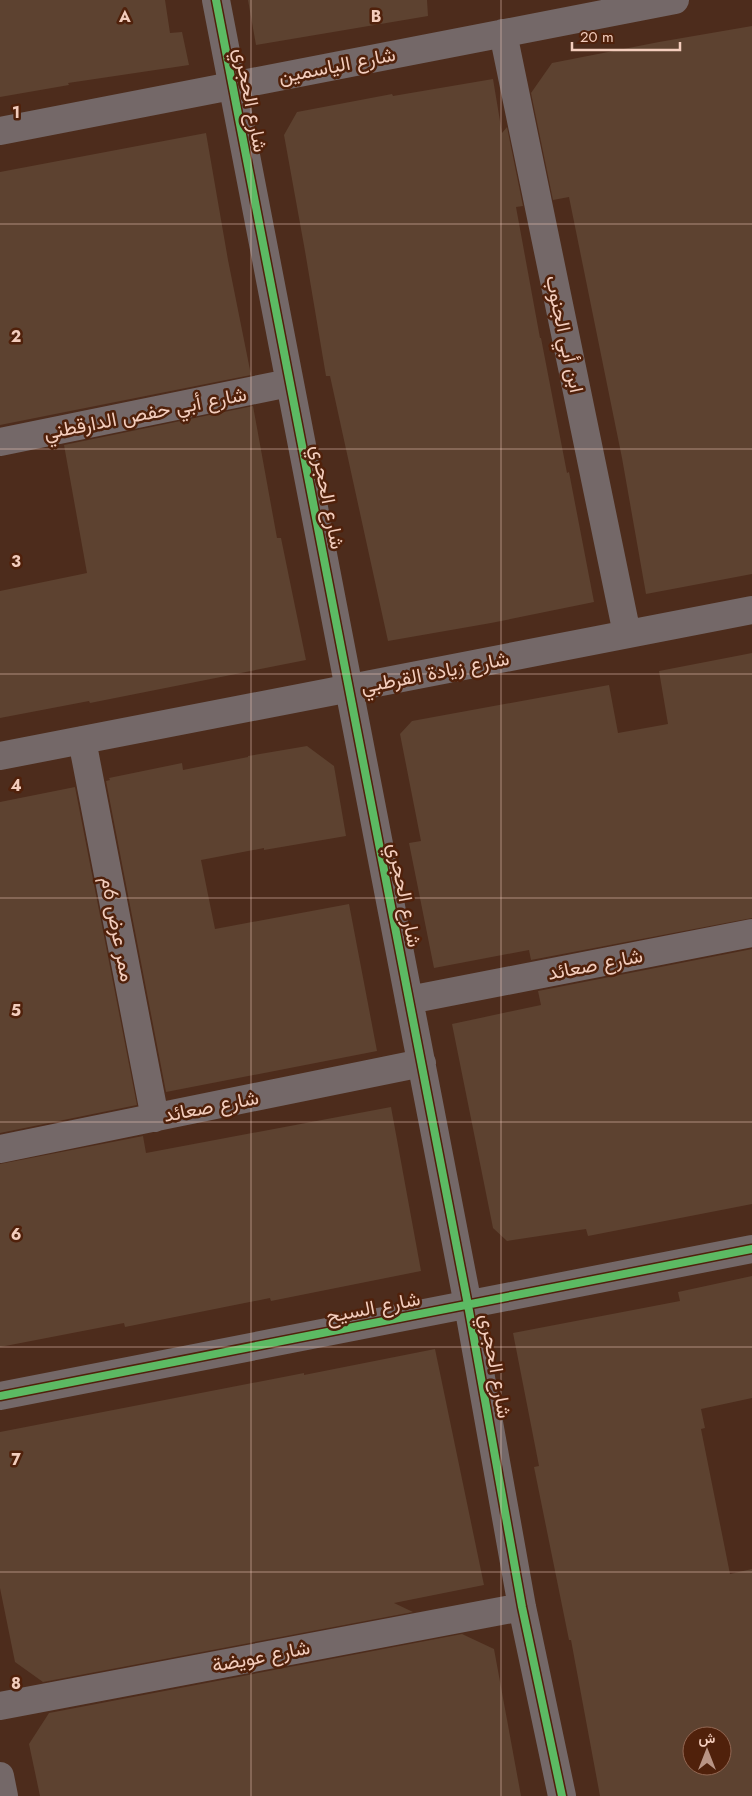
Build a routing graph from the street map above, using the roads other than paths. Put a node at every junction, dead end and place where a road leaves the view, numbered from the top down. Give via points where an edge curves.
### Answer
1 (216, 0) edge
2 (675, 0) edge
3 (503, 33) junction
4 (232, 86) junction
5 (0, 131) edge
6 (290, 384) junction
7 (0, 442) edge
8 (752, 610) edge
9 (627, 634) junction
10 (349, 688) junction
11 (82, 740) junction
12 (0, 756) edge
13 (752, 933) edge
14 (409, 1000) junction
15 (422, 1064) junction
16 (154, 1118) junction
17 (0, 1149) edge
18 (752, 1249) edge
19 (468, 1305) junction
20 (0, 1396) edge
21 (522, 1607) junction
22 (0, 1706) edge
23 (0, 1776) edge
24 (4, 1796) edge
25 (562, 1796) edge

1 - 4 street, شارع الحجري
2 - 3 street, شارع الياسمين
3 - 4 street, شارع الياسمين
3 - 9 street, ابن أبي الجنوب
4 - 5 street, شارع الياسمين
4 - 6 street, شارع الحجري
6 - 7 street, شارع أبي حفص الدارقطني
6 - 10 street, شارع الحجري
8 - 9 street, شارع زيادة القرطبي
9 - 10 street, شارع زيادة القرطبي
10 - 11 street, شارع زيادة القرطبي
10 - 14 street, شارع الحجري
11 - 12 street, شارع زيادة القرطبي
11 - 16 street, ممر عرض 6م
13 - 14 street, شارع صعائد
14 - 15 street, شارع الحجري
15 - 16 street, شارع صعائد
15 - 19 street, شارع الحجري
16 - 17 street, شارع صعائد
18 - 19 street, شارع السيح
19 - 20 street, شارع السيح
19 - 21 street, شارع الحجري
21 - 22 street, شارع عويضة
21 - 25 street, شارع الحجري
23 - 24 street

